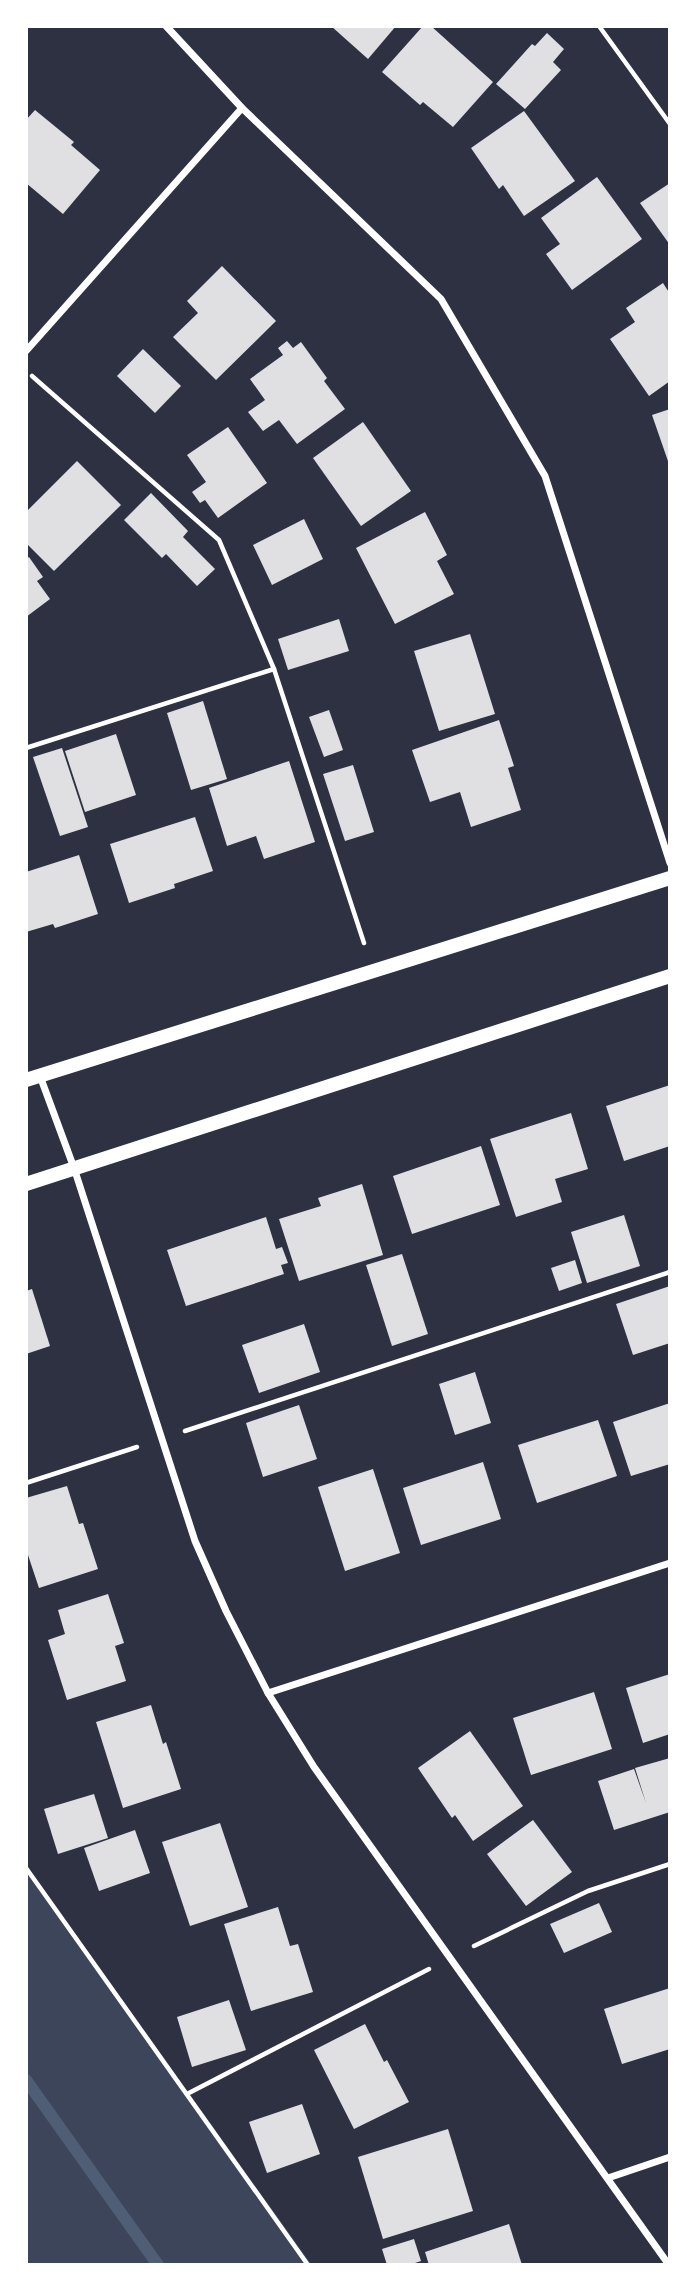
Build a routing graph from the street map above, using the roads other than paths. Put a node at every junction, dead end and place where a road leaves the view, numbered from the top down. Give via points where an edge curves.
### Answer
1 (166, 26) edge
2 (242, 108) junction
3 (26, 351) edge
4 (670, 863) edge
5 (670, 878) edge
6 (670, 975) edge
7 (33, 1078) edge
8 (74, 1168) junction
9 (26, 1184) edge
10 (670, 1563) edge
11 (268, 1693) junction
12 (670, 2157) edge
13 (608, 2178) junction
14 (669, 2265) edge

1 - 2 street
2 - 3 street
2 - 4 street via 442,299 545,476
5 - 7 main road
6 - 8 main road
7 - 8 street
8 - 9 main road
8 - 11 street via 195,1542
10 - 11 street
11 - 13 street via 314,1767
12 - 13 street
13 - 14 street

